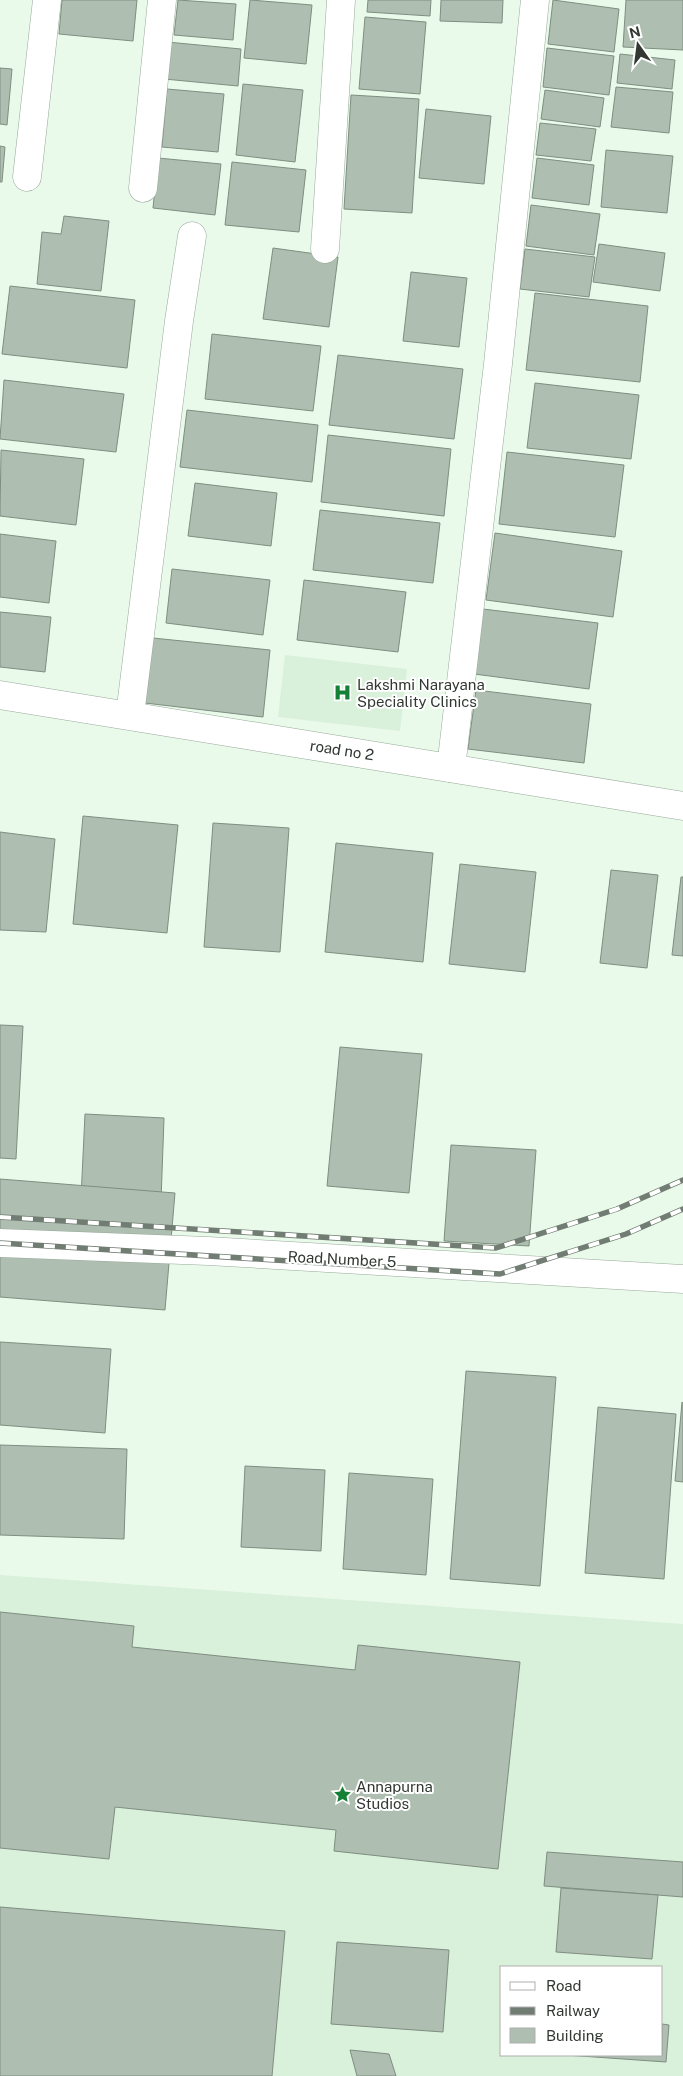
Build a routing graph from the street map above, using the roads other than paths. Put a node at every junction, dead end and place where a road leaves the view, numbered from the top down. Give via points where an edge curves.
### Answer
1 (47, 0) edge
2 (162, 0) edge
3 (341, 0) edge
4 (535, 0) edge
5 (27, 177) dead end
6 (144, 188) dead end
7 (192, 236) dead end
8 (325, 249) dead end
9 (0, 695) edge
10 (130, 715) junction
11 (451, 768) junction
12 (683, 806) edge
13 (0, 1243) edge
14 (683, 1279) edge

1 - 5 street
2 - 6 street
3 - 8 street
4 - 11 street via 498,364
7 - 10 street
9 - 10 street, road no 2
10 - 11 street, road no 2
11 - 12 street, road no 2
13 - 14 street, Road Number 5 via 208,1251

